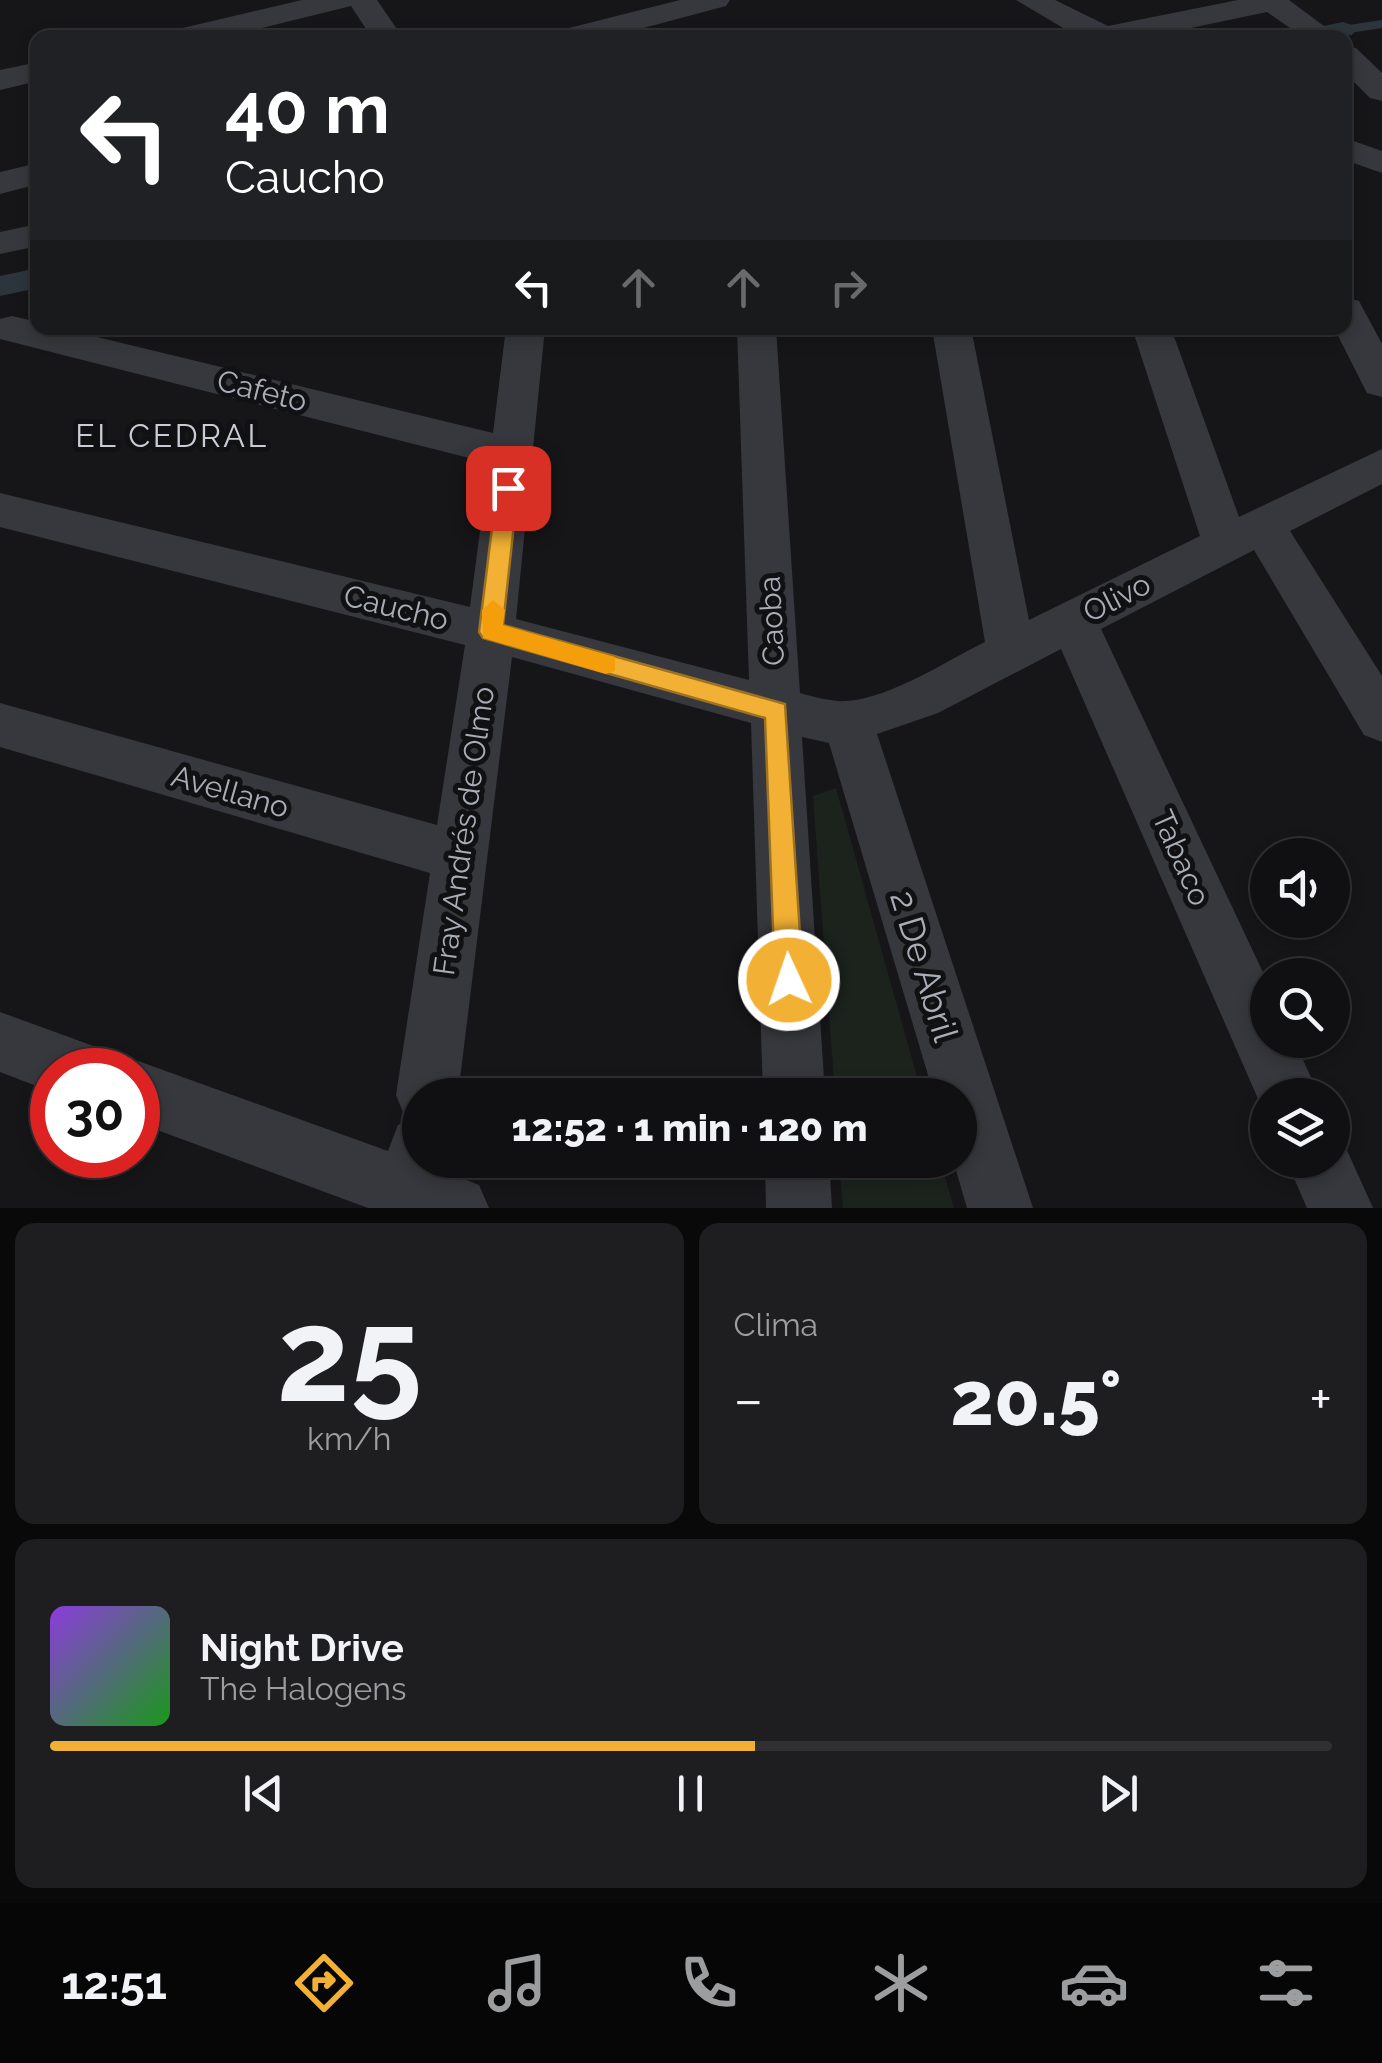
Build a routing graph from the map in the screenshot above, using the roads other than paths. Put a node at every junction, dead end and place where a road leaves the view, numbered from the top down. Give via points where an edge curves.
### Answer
1 (340, 0) edge
2 (362, 0) edge
3 (715, 0) edge
4 (1032, 0) edge
5 (1271, 1) edge
6 (214, 30) edge
7 (383, 30) edge
8 (599, 30) edge
9 (1087, 30) edge
10 (1133, 30) edge
11 (1314, 30) edge
12 (30, 73) edge
13 (0, 80) edge
14 (1352, 151) edge
15 (1382, 163) edge
16 (30, 175) edge
17 (0, 183) edge
18 (30, 237) edge
19 (0, 242) edge
20 (1352, 324) edge
21 (45, 335) edge
22 (525, 335) edge
23 (758, 335) edge
24 (952, 335) edge
25 (1154, 335) edge
26 (1382, 383) edge
27 (512, 453) junction
28 (1382, 464) edge
29 (0, 510) edge
30 (1243, 533) junction
31 (1073, 621) junction
32 (491, 632) junction
33 (1011, 652) junction
34 (776, 711) junction
35 (1382, 720) edge
36 (848, 723) junction
37 (0, 726) edge
38 (460, 857) junction
39 (0, 1042) edge
40 (30, 1053) edge
41 (429, 1078) edge
42 (793, 1078) edge
43 (1280, 1078) edge
44 (160, 1099) edge
45 (798, 1178) edge
46 (1326, 1178) edge
47 (425, 1189) edge
48 (799, 1208) edge
49 (1000, 1208) edge
50 (1340, 1208) edge

1 - 6 street
2 - 7 street
3 - 8 street
4 - 9 street
5 - 10 street
5 - 11 street
12 - 13 street
14 - 15 street
16 - 17 street
18 - 19 street
20 - 26 street
21 - 27 street, Cafeto
22 - 27 street, Fray Andrés de Olmo
23 - 34 street, Caoba
24 - 33 street
25 - 30 street
27 - 32 street, Fray Andrés de Olmo
28 - 30 street, Olivo
29 - 32 street, Caucho
30 - 31 street, Olivo
30 - 35 street
31 - 33 street, Olivo
31 - 43 street, Tabaco
32 - 34 street, Caucho
32 - 38 street, Fray Andrés de Olmo
33 - 36 street, Olivo via 920,698
34 - 36 street, Caucho
34 - 42 street, Caoba
36 - 49 street, 2 De Abril
37 - 38 street, Avellano
38 - 41 street, Fray Andrés de Olmo
39 - 40 street
44 - 47 street
45 - 48 street
46 - 50 street

